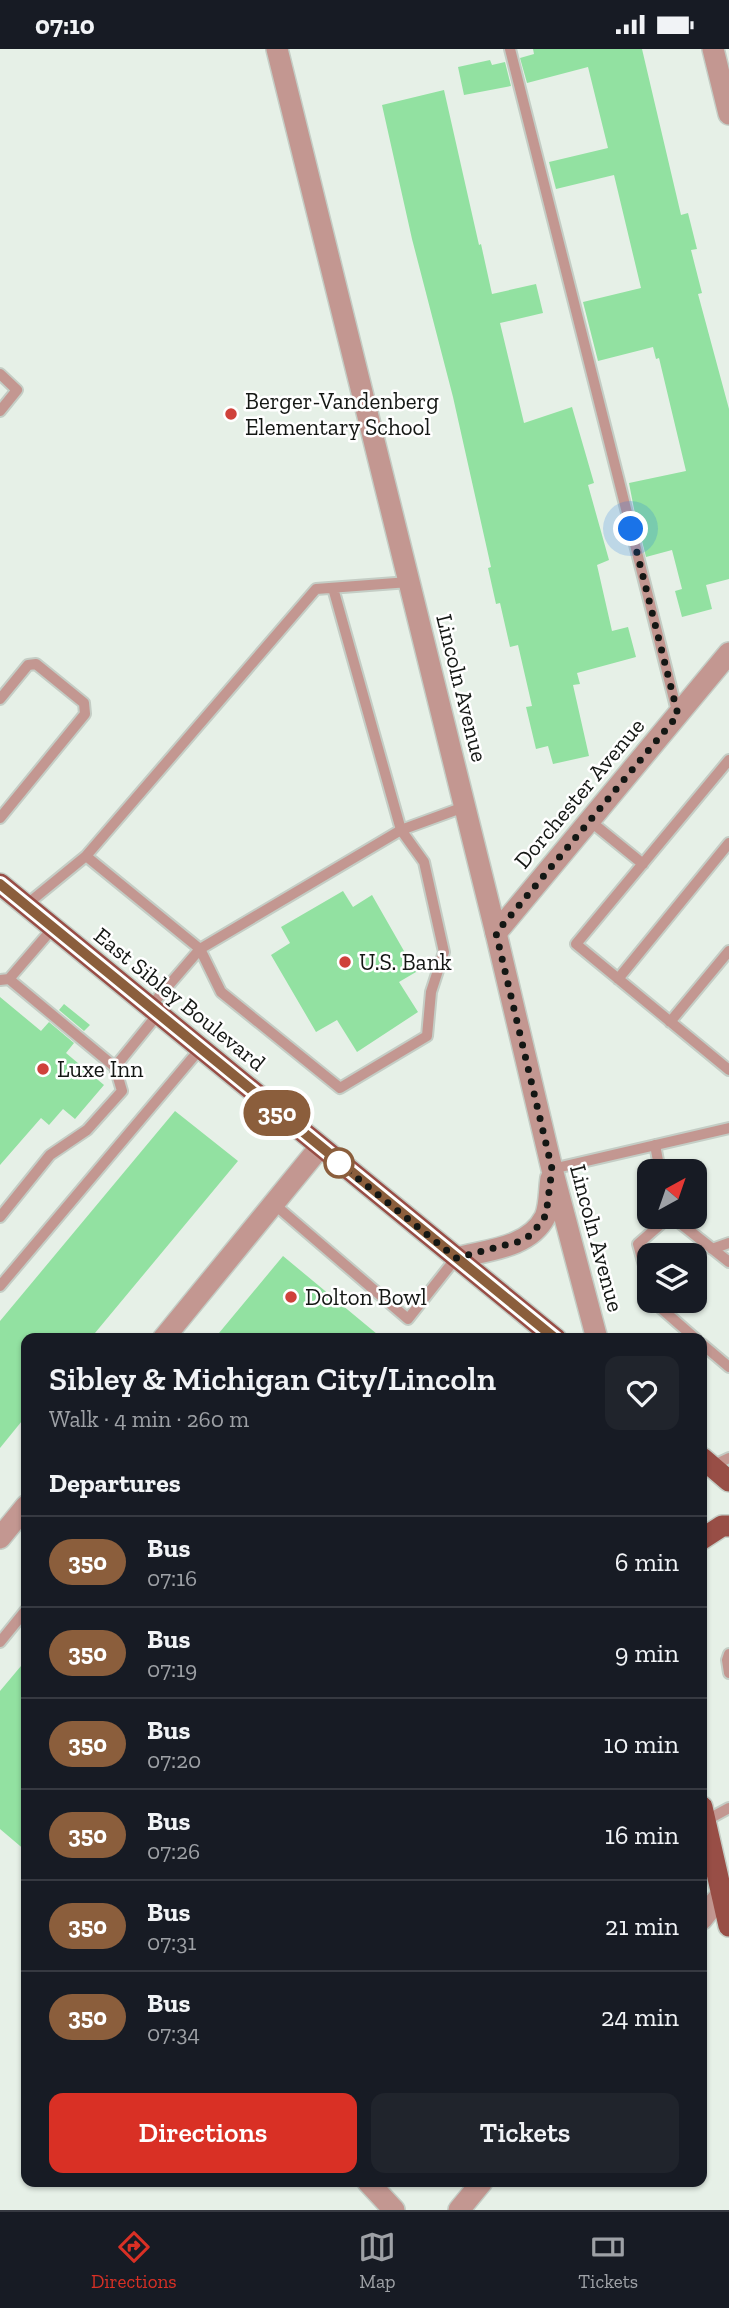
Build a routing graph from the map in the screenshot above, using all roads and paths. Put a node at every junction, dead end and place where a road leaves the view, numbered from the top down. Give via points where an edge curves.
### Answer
1 (277, 49) edge
2 (510, 49) edge
3 (714, 50) edge
4 (729, 114) edge
5 (0, 374) edge
6 (0, 411) edge
7 (409, 582) junction
8 (333, 588) junction
9 (729, 653) edge
10 (0, 699) edge
11 (678, 715) junction
12 (729, 760) edge
13 (464, 807) junction
14 (0, 818) edge
15 (590, 821) junction
16 (401, 830) junction
17 (729, 843) edge
18 (86, 856) junction
19 (643, 864) junction
20 (0, 884) edge
21 (26, 905) junction
22 (53, 928) junction
23 (496, 933) junction
24 (200, 949) junction
25 (729, 951) edge
26 (618, 979) junction
27 (4, 980) edge
28 (154, 1011) junction
29 (670, 1022) junction
30 (200, 1049) junction
31 (728, 1066) edge
32 (116, 1067) junction
33 (729, 1128) edge
34 (655, 1146) junction
35 (320, 1147) junction
36 (658, 1159) edge
37 (552, 1169) junction
38 (274, 1204) junction
39 (0, 1217) edge
40 (655, 1229) edge
41 (687, 1229) edge
42 (639, 1243) edge
43 (729, 1243) edge
44 (712, 1249) junction
45 (456, 1258) junction
46 (729, 1262) edge
47 (0, 1286) edge
48 (668, 1313) edge
49 (168, 1333) edge
50 (549, 1333) edge
51 (595, 1333) edge
52 (690, 1333) edge
53 (707, 1347) edge
54 (729, 1367) edge
55 (714, 1461) edge
56 (729, 1481) edge
57 (21, 1512) edge
58 (729, 1526) edge
59 (707, 1536) edge
60 (0, 1538) edge
61 (21, 1616) edge
62 (0, 1642) edge
63 (729, 1654) edge
64 (729, 1673) edge
65 (729, 1808) edge
66 (707, 1813) edge
67 (707, 1832) edge
68 (721, 1895) junction
69 (707, 1913) edge
70 (729, 1926) edge
71 (373, 2187) edge
72 (478, 2187) edge
73 (394, 2210) edge
74 (458, 2210) edge

1 - 7 street, Lincoln Avenue
2 - 11 lane
3 - 4 street
5 - 6 lane via 17,390
7 - 8 lane
7 - 13 street, Lincoln Avenue
8 - 16 lane
8 - 18 lane via 316,589
9 - 11 street, Dorchester Avenue
10 - 14 lane via 27,665 36,664 84,703 85,714
11 - 15 street, Dorchester Avenue
12 - 19 lane
13 - 16 lane
13 - 23 street, Lincoln Avenue
15 - 19 lane
15 - 23 street, Dorchester Avenue
16 - 24 lane
16 - 24 lane via 424,862 444,952 431,992 427,1036 340,1089 221,992
17 - 26 lane
18 - 21 lane
18 - 24 lane
19 - 26 lane via 576,944
20 - 21 main road, East Sibley Boulevard
21 - 22 main road, East Sibley Boulevard
22 - 27 lane
22 - 28 main road, East Sibley Boulevard
23 - 37 street, Lincoln Avenue
24 - 28 lane
25 - 29 lane
26 - 29 lane
27 - 32 lane
28 - 30 main road, East Sibley Boulevard
28 - 32 lane
29 - 31 lane
30 - 35 main road, East Sibley Boulevard
30 - 47 lane
32 - 39 lane via 122,1091 87,1130 50,1154
33 - 34 lane
34 - 36 lane
34 - 37 lane
35 - 38 street
35 - 45 main road, East Sibley Boulevard
37 - 45 street via 546,1215 532,1234
37 - 51 street, Lincoln Avenue
38 - 45 lane via 408,1319
38 - 49 street
40 - 42 lane
41 - 44 lane
43 - 44 lane
44 - 46 lane
45 - 50 main road, East Sibley Boulevard
48 - 52 lane
53 - 54 lane
55 - 56 main road
57 - 60 street
58 - 59 main road
61 - 62 lane
63 - 64 lane
65 - 66 lane
67 - 68 main road
68 - 69 street
68 - 70 main road
71 - 73 street
72 - 74 street

